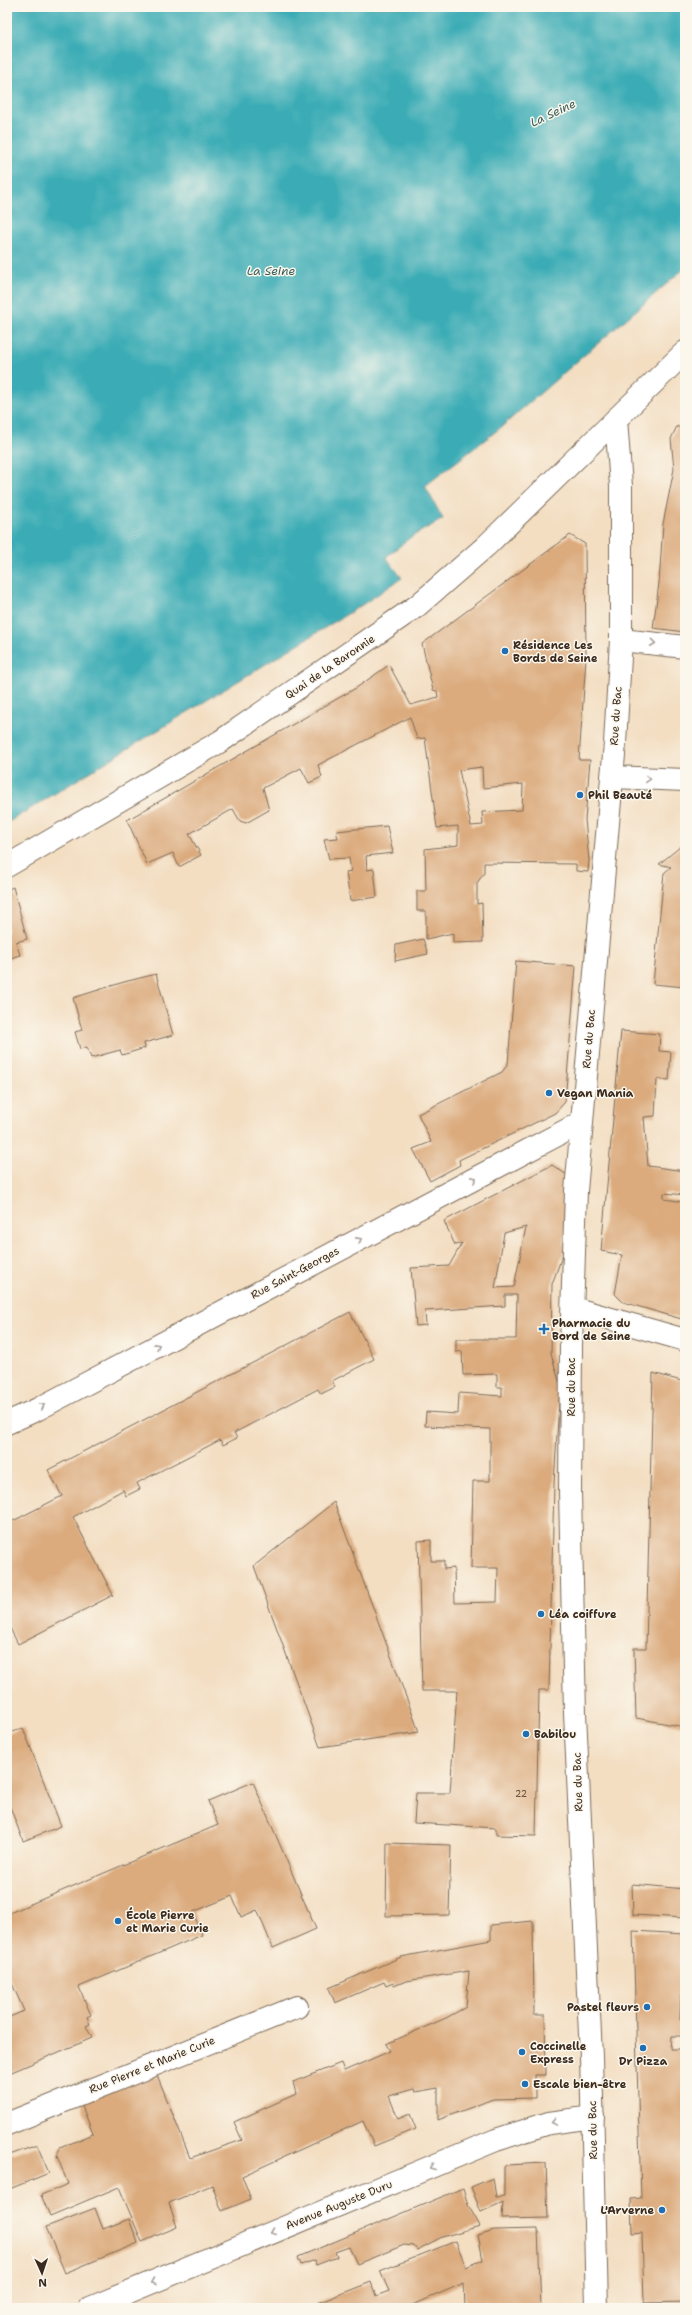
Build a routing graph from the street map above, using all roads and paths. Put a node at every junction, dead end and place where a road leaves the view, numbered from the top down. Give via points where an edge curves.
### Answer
1 (685, 352) edge
2 (616, 419) junction
3 (621, 640) junction
4 (685, 647) edge
5 (612, 777) junction
6 (685, 780) edge
7 (7, 866) edge
8 (582, 1122) junction
9 (573, 1308) junction
10 (685, 1340) edge
11 (7, 1423) edge
12 (297, 2007) dead end
13 (593, 2117) junction
14 (7, 2124) edge
15 (90, 2308) edge
16 (597, 2308) edge

1 - 2 street, Quai de la Baronnie
2 - 3 street, Rue du Bac via 621,486
2 - 7 street, Quai de la Baronnie via 486,546 417,606 221,741
3 -> 4 street
3 - 5 street, Rue du Bac
5 -> 6 street
5 - 8 street, Rue du Bac
8 - 9 street, Rue du Bac via 574,1229
11 -> 8 street, Rue Saint-Georges
9 - 10 street
9 - 13 street, Rue du Bac via 570,1492 575,1713
12 - 14 street, Rue Pierre et Marie Curie
13 -> 15 street, Avenue Auguste Duru via 549,2123 496,2140
13 - 16 street, Rue du Bac

